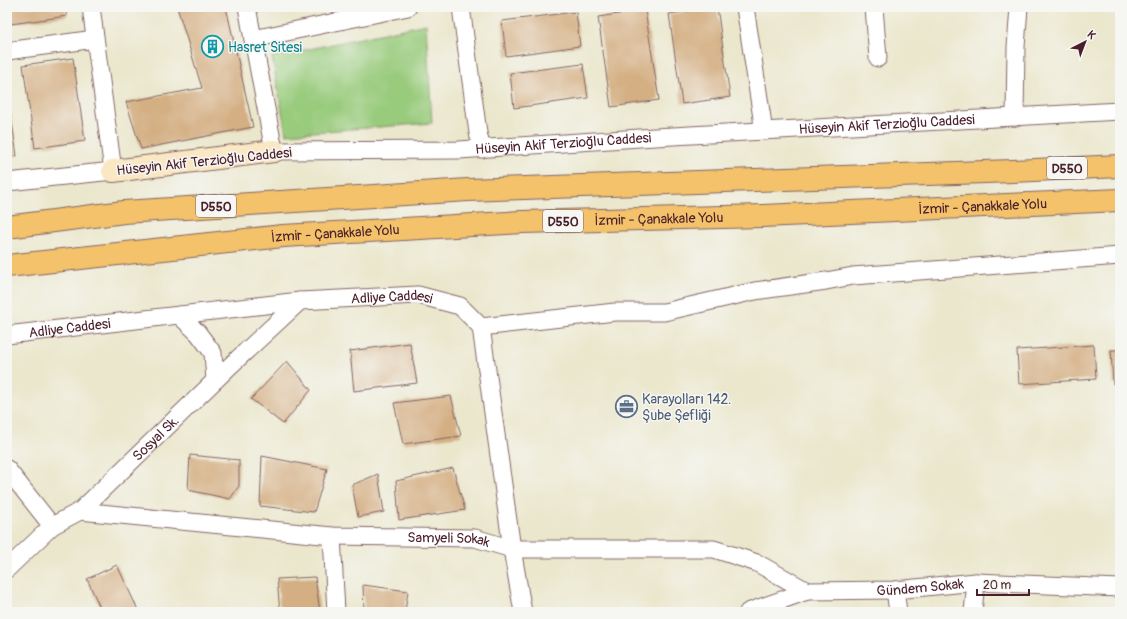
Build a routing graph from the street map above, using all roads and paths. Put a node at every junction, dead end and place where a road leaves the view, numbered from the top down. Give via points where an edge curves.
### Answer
1 (91, 7) edge
2 (247, 7) edge
3 (408, 7) edge
4 (461, 7) edge
5 (745, 7) edge
6 (874, 7) edge
7 (1019, 7) edge
8 (95, 38) junction
9 (252, 39) junction
10 (7, 50) edge
11 (878, 58) dead end
12 (1120, 111) edge
13 (1015, 117) junction
14 (763, 131) junction
15 (482, 149) junction
16 (274, 152) junction
17 (1120, 166) edge
18 (114, 171) junction
19 (7, 182) edge
20 (1120, 200) edge
21 (8, 227) edge
22 (1120, 256) edge
23 (11, 266) edge
24 (300, 301) junction
25 (179, 315) junction
26 (481, 328) junction
27 (7, 335) edge
28 (215, 380) junction
29 (7, 469) edge
30 (80, 511) junction
31 (52, 526) junction
32 (332, 536) junction
33 (512, 548) junction
34 (7, 569) edge
35 (976, 582) junction
36 (1120, 588) edge
37 (895, 590) junction
38 (807, 591) junction
39 (336, 612) edge
40 (523, 612) edge
41 (748, 612) edge
42 (898, 612) edge
43 (973, 612) edge

1 - 8 street
2 - 9 street
3 - 9 street
4 - 15 street
5 - 14 street
6 - 11 street
7 - 13 street
8 - 10 street
8 - 18 street
9 - 16 street
12 - 13 street, Hüseyin Akif Terzioğlu Caddesi
13 - 14 street, Hüseyin Akif Terzioğlu Caddesi
14 - 15 street, Hüseyin Akif Terzioğlu Caddesi
15 - 16 street, Hüseyin Akif Terzioğlu Caddesi
16 - 18 street, Hüseyin Akif Terzioğlu Caddesi
17 - 21 highway, D550 via 460,190 124,212
18 - 19 street, Hüseyin Akif Terzioğlu Caddesi
20 - 23 highway, İzmir - Çanakkale Yolu / D550 via 763,216 522,222 283,236
22 - 26 street via 853,276 755,291 664,312 615,312
24 - 25 street, Adliye Caddesi
24 - 26 street, Adliye Caddesi via 418,295 460,306
24 - 28 street, Sosyal Sk.
25 - 27 street, Adliye Caddesi
25 - 28 street via 198,333 213,353
26 - 33 street
28 - 30 street, Sosyal Sk.
29 - 31 street
30 - 31 street, Sosyal Sk.
30 - 32 street, Samyeli Sokak
31 - 34 street, Sosyal Sk.
32 - 33 street, Samyeli Sokak via 475,538
32 - 39 street
33 - 38 street, Samyeli Sokak via 714,550 757,563
33 - 40 street
35 - 36 street, Gündem Sokak
35 - 37 street, Gündem Sokak
35 - 43 street
37 - 38 street, Gündem Sokak
37 - 42 street
38 - 41 street, Gündem Sokak

